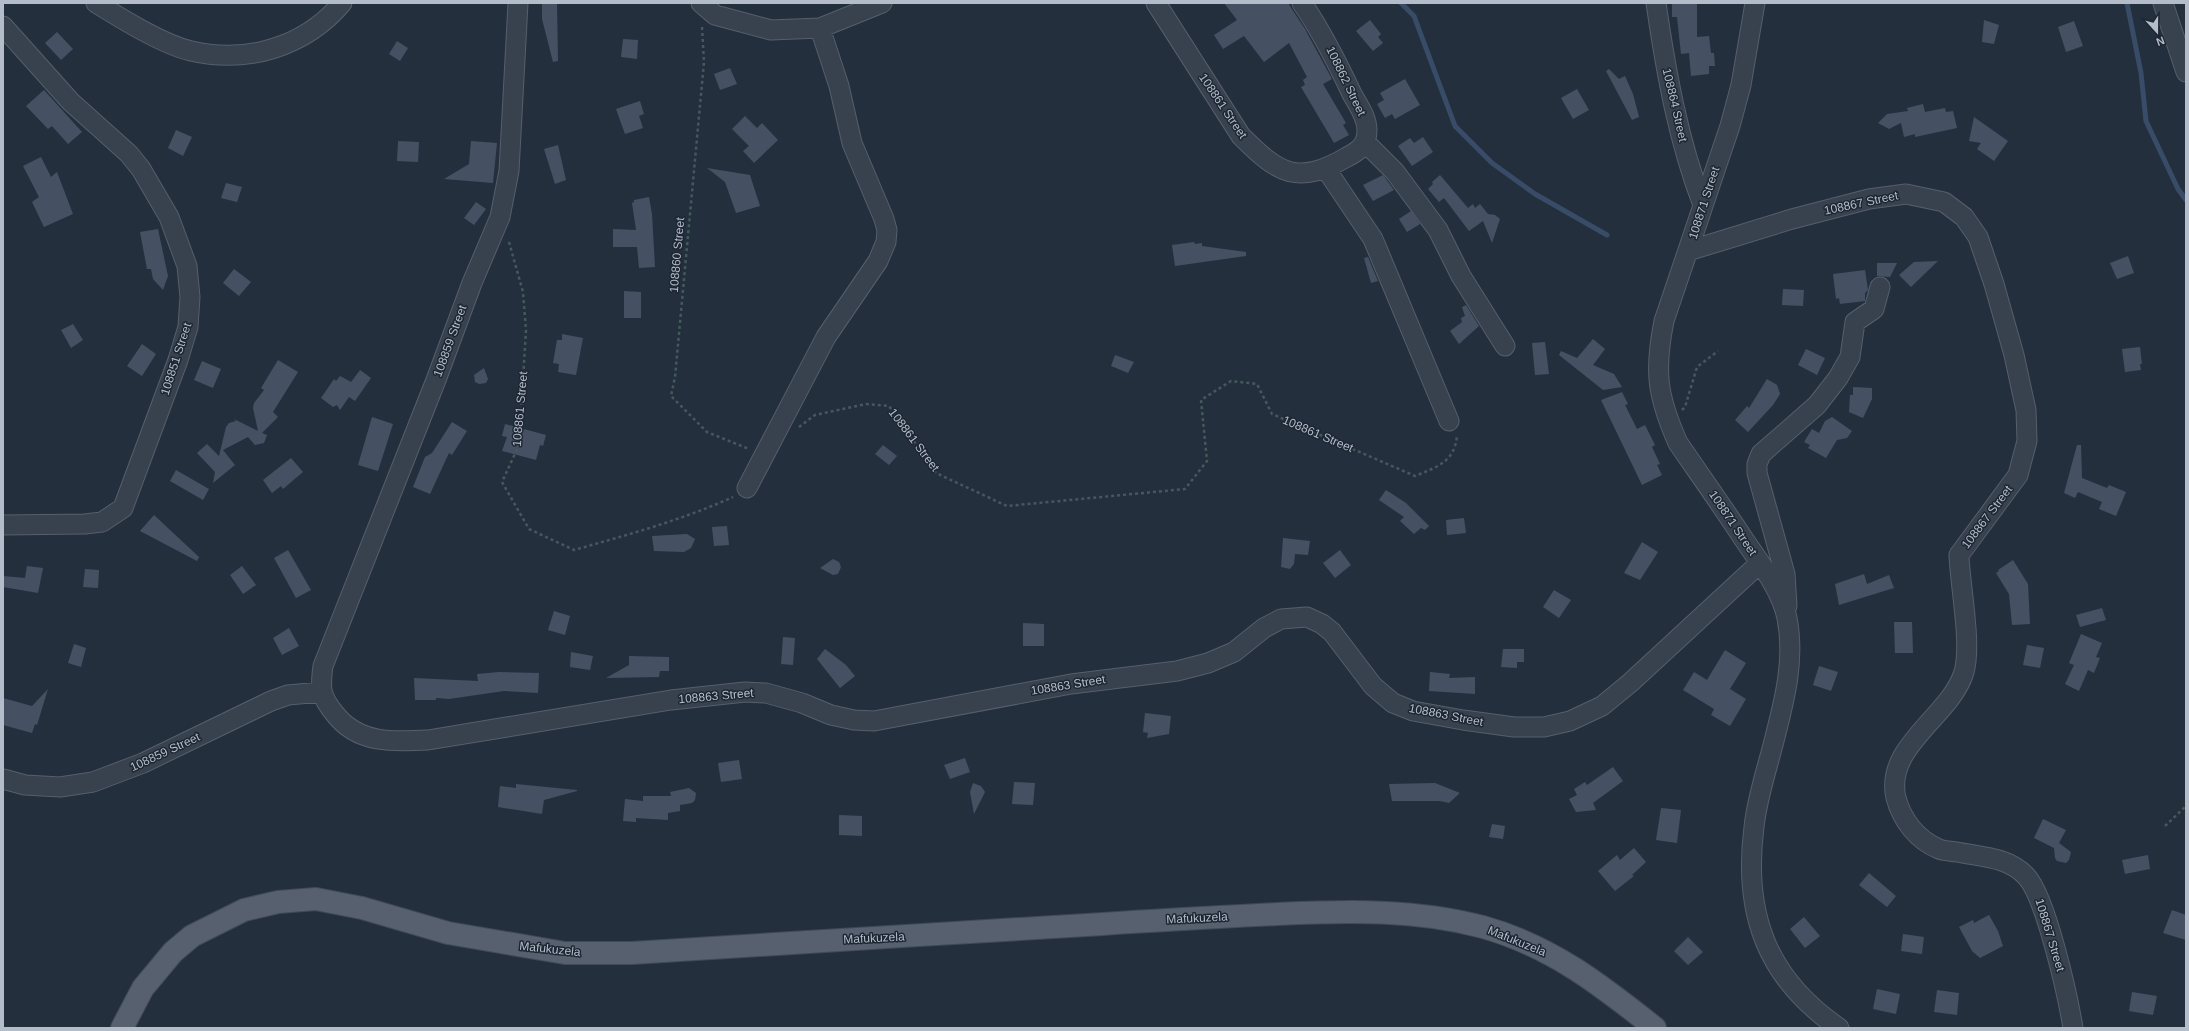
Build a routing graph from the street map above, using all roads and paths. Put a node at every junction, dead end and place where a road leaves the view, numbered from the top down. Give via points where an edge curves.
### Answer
1 (96, 3) edge
2 (342, 3) edge
3 (518, 3) edge
4 (701, 3) edge
5 (882, 3) edge
6 (1156, 3) edge
7 (1302, 3) edge
8 (1656, 3) edge
9 (1756, 3) edge
10 (2163, 3) edge
11 (702, 25) dead end
12 (3, 26) edge
13 (820, 28) junction
14 (2186, 72) edge
15 (1365, 142) junction
16 (1326, 169) junction
17 (1703, 205) junction
18 (500, 217) junction
19 (1688, 251) junction
20 (1880, 287) dead end
21 (1505, 346) dead end
22 (1718, 351) dead end
23 (1449, 421) joint
24 (1668, 422) junction
25 (798, 428) dead end
26 (763, 455) junction
27 (746, 488) joint
28 (3, 525) edge
29 (1760, 563) junction
30 (1787, 617) junction
31 (321, 692) junction
32 (3, 779) edge
33 (2186, 806) edge
34 (2165, 826) dead end
35 (122, 1028) edge
36 (1655, 1028) edge
37 (1839, 1028) edge
38 (2073, 1028) edge

1 - 2 street via 154,36 190,51 226,56 248,54 294,41 329,19
3 - 18 street, 108859 Street via 509,171
4 - 13 street via 715,15 771,30
5 - 13 street
6 - 16 street, 108861 Street via 1241,136 1260,154 1289,172 1310,174
7 - 15 street, 108862 Street via 1322,33 1363,116 1367,128
8 - 17 street, 108864 Street via 1676,120
9 - 17 street, 108871 Street via 1742,85
10 - 14 street
11 - 26 path, 108860 Street via 704,62 675,377 671,396 707,432
12 - 28 street, 108851 Street via 71,102 129,154 141,169 175,229 187,266 190,297 188,327 178,360 123,508 110,518 96,523
13 - 26 street via 839,86 852,143 884,219 887,230 886,242 878,261 826,337
15 - 16 street via 1358,151
15 - 21 street via 1395,172 1438,230 1461,276
16 - 23 street via 1373,239
17 - 19 street, 108871 Street
18 - 27 path, 108861 Street via 523,292 526,330 519,445 502,482 530,529 574,550 713,506
18 - 31 street, 108859 Street via 323,666
19 - 24 street, 108871 Street via 1664,321 1659,349 1660,395
19 - 38 street, 108867 Street via 1792,219 1869,199 1906,194 1944,202 1964,217 1978,237 2014,355 2026,410 2027,441 2018,476 1960,554 1967,652 1964,672 1951,695 1902,758 1894,777 1896,797 1903,817 1913,832 1939,849 1997,859 2014,865 2028,878 2040,898
20 - 30 street via 1874,309 1853,326 1850,357 1838,378 1817,405 1761,454 1757,464 1757,474 1785,574
22 - 24 path via 1697,367 1686,407
23 - 25 path, 108861 Street via 1457,433 1456,448 1440,466 1415,476 1272,414 1258,384 1231,381 1201,400 1208,461 1185,489 1007,506 936,473 889,406 866,404 815,415
24 - 29 street, 108871 Street via 1678,443
26 - 27 street
29 - 30 street, 108871 Street via 1778,594
29 - 31 street, 108863 Street via 1602,706 1570,721 1544,727 1514,727 1463,720 1413,711 1393,703 1373,686 1332,632 1307,616 1281,619 1264,628 1234,652 1208,663 1177,671 1071,684 874,721 830,715 766,692 745,692 671,700 428,740 401,742 365,737 350,729 328,705
30 - 37 street, 108871 Street via 1790,664 1786,692 1754,825 1751,893 1766,942 1781,972 1803,1000
31 - 32 street, 108859 Street via 288,695 271,701 143,764 93,782 60,787 25,785
33 - 34 path
35 - 36 main road, Mafukuzela via 143,988 173,952 192,936 244,910 278,902 316,900 362,908 448,933 565,953 632,953 1349,911 1429,915 1484,928 1528,944 1565,962 1598,983

